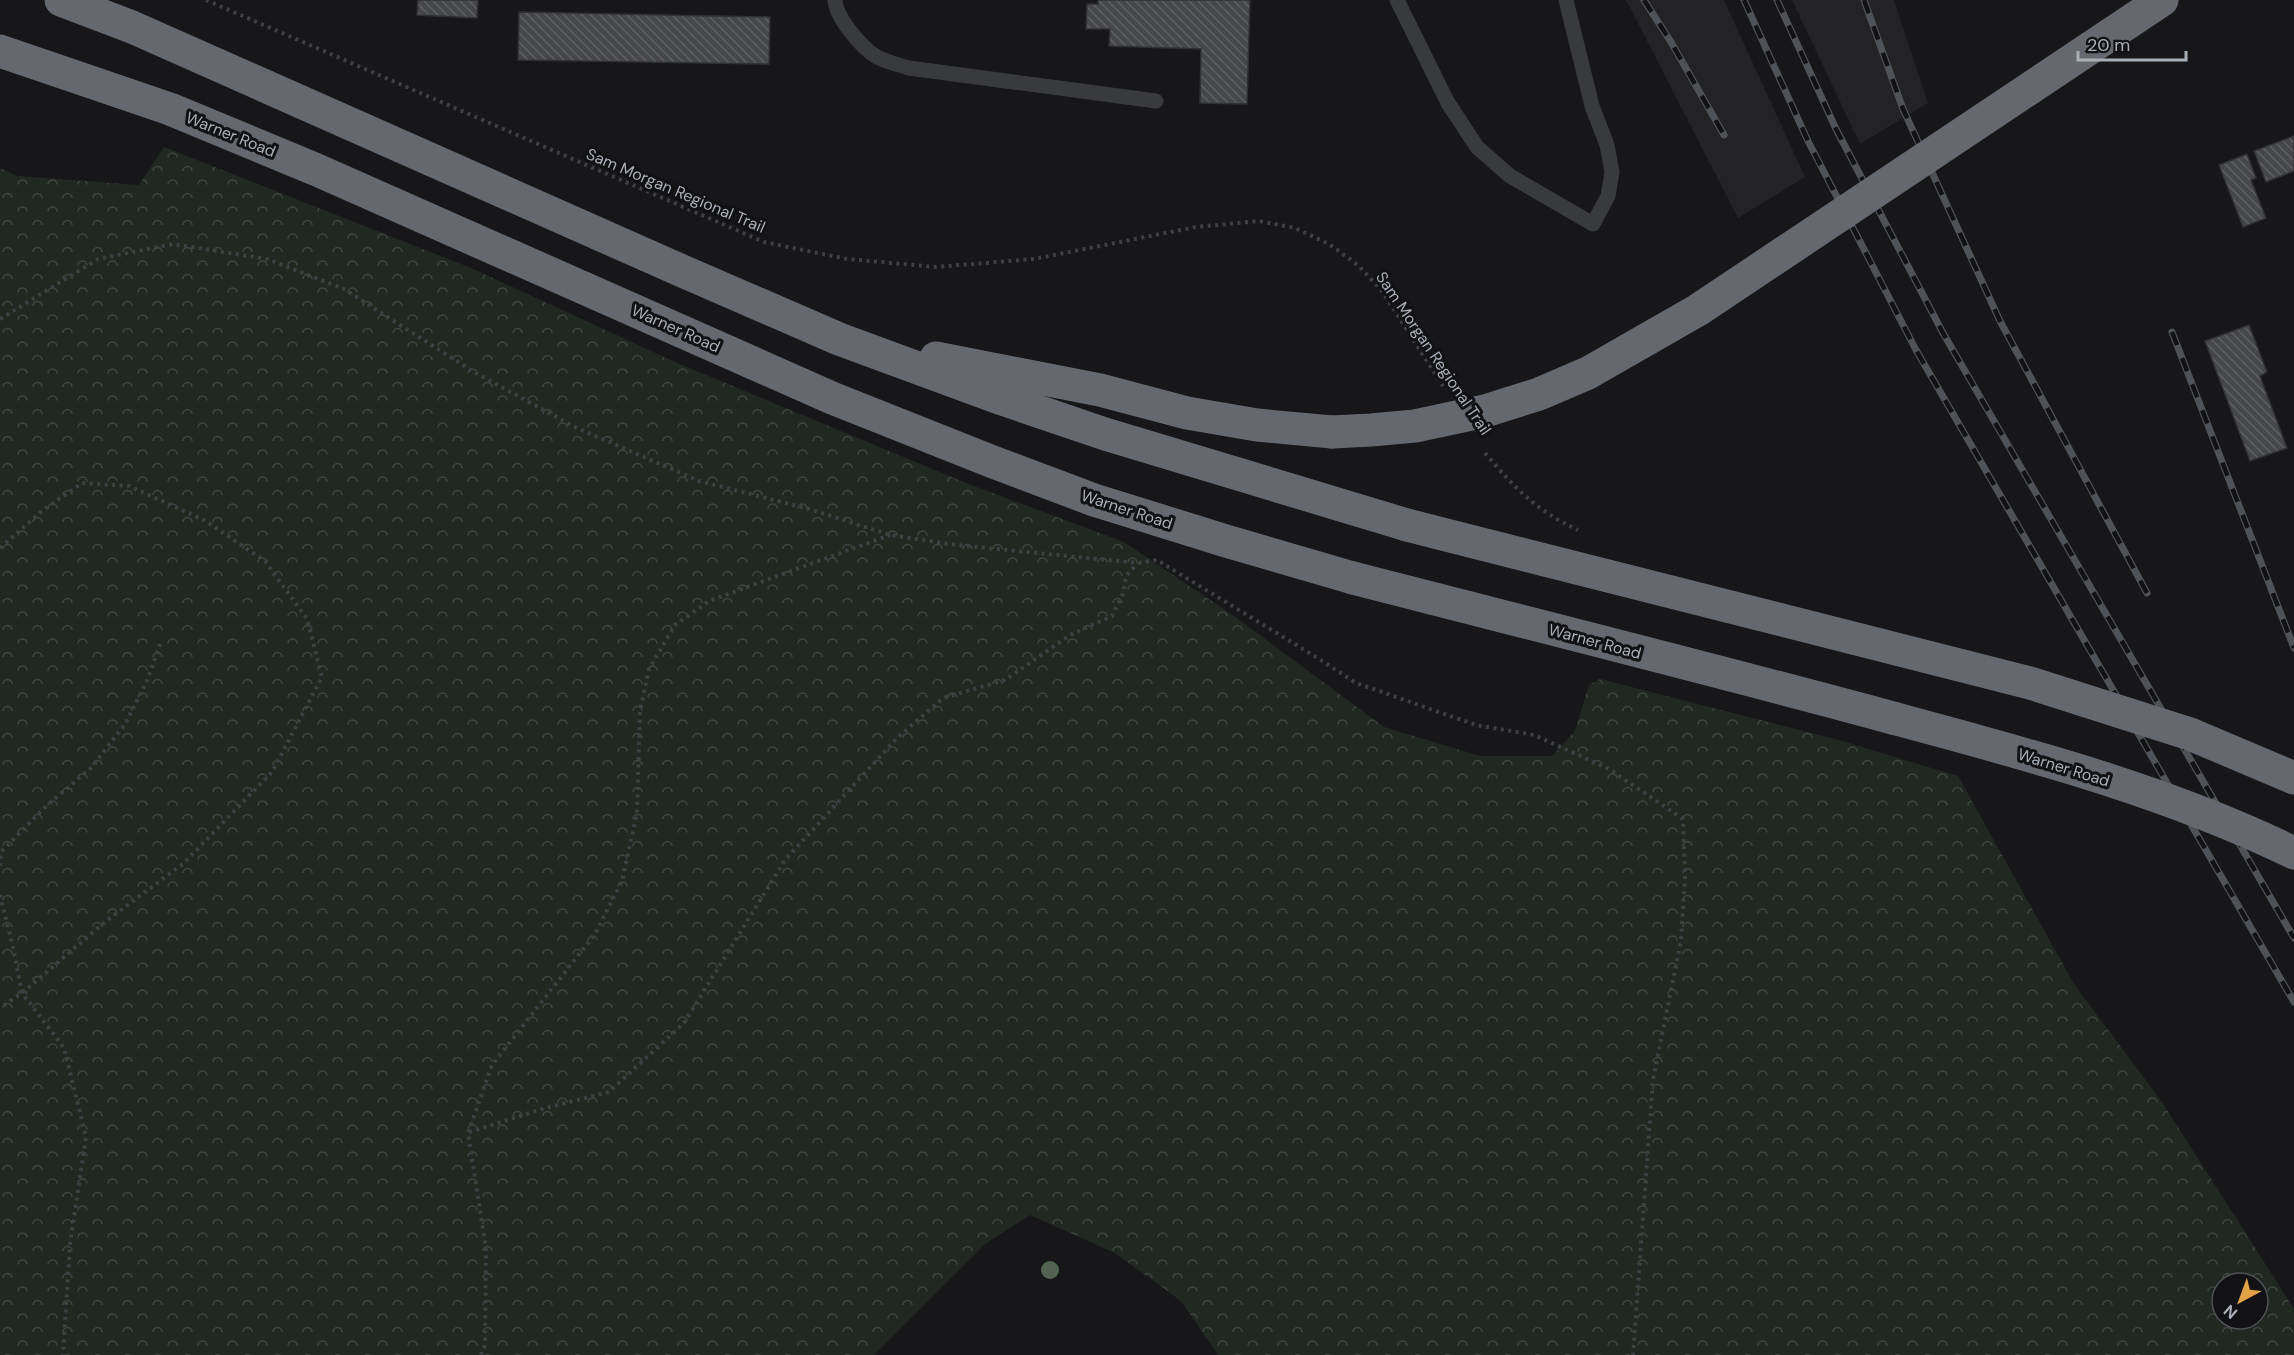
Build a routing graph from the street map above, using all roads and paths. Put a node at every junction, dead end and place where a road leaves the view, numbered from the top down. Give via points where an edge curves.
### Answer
1 (61, 0) edge
2 (206, 0) edge
3 (835, 0) edge
4 (1397, 0) edge
5 (1566, 0) edge
6 (2162, 0) edge
7 (0, 51) edge
8 (1156, 101) dead end
9 (0, 319) edge
10 (839, 339) junction
11 (1449, 394) dead end
12 (890, 535) junction
13 (0, 548) edge
14 (1138, 563) junction
15 (161, 642) dead end
16 (2294, 778) edge
17 (0, 853) edge
18 (2294, 853) edge
19 (0, 866) edge
20 (0, 895) edge
21 (22, 993) junction
22 (0, 1008) edge
23 (468, 1133) junction
24 (63, 1355) edge
25 (481, 1355) edge
26 (1633, 1355) edge

1 - 10 highway via 174,45
2 - 11 path, Sam Morgan Regional Trail via 764,242 847,259 936,267 1034,259 1196,226 1259,221 1295,228 1329,244 1358,265 1382,291
3 - 8 lane via 849,31 876,56 909,68
4 - 5 lane via 1448,103 1477,147 1510,176 1593,224 1608,196 1612,172
6 - 10 highway, bridge via 1698,310 1588,373 1485,411 1415,426 1371,430 1332,432 1257,425
7 - 18 highway, Warner Road, bridge via 170,109 318,170 831,398 1094,500 1353,578 2002,747 2152,794 2243,828
9 - 12 path via 98,260 173,244 267,260 344,289 472,371 575,427 699,481
10 - 16 highway, bridge via 1105,434 1407,525 2030,683 2190,734
12 - 14 path
12 - 23 path via 709,601 675,625 649,669 640,711 637,813 622,881 595,934 492,1065
13 - 21 path via 82,483 129,486 204,520 265,561 307,619 322,677 272,772 184,863 105,922
14 - 23 path via 1126,576 1123,594 1112,616 1070,635 1005,680 943,698 897,738 785,860 684,1023 609,1092
14 - 26 path via 1157,561 1356,683 1476,725 1534,735 1609,769 1683,819 1685,878 1680,941 1653,1079
15 - 17 path via 146,683 92,767
17 - 19 path
20 - 21 path
21 - 22 path
21 - 24 path via 64,1048 86,1137 70,1244
23 - 25 path via 486,1249 485,1345

